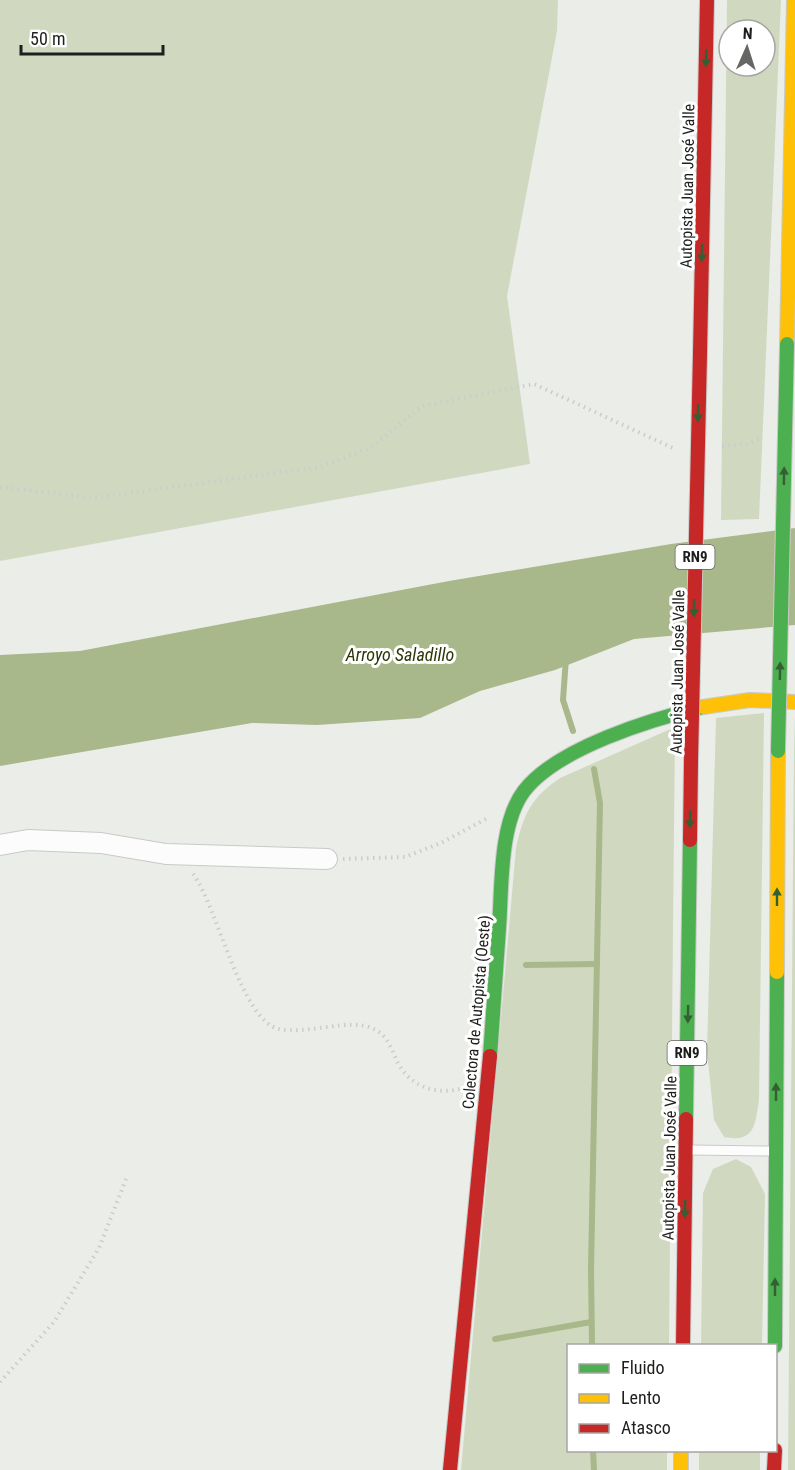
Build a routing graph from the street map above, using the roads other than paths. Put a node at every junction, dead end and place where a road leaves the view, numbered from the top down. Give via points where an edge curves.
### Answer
1 (707, 0) edge
2 (794, 0) edge
3 (795, 702) edge
4 (0, 845) edge
5 (327, 859) road end
6 (686, 1150) junction
7 (776, 1151) junction
8 (683, 1344) edge
9 (775, 1344) edge
10 (681, 1452) edge
11 (774, 1452) edge
12 (450, 1470) edge
13 (681, 1470) edge
14 (774, 1470) edge

1 -> 6 main road, Autopista Juan José Valle / RN9, bridge
7 -> 2 main road, bridge via 778,751
3 - 12 main road, Colectora de Autopista (Oeste) via 734,701 665,717 608,738 553,765 527,787 512,812 505,844 488,1077
4 - 5 street via 28,840 100,843 166,854
6 - 7 lane
6 -> 8 main road, Autopista Juan José Valle / RN9
9 -> 7 main road
10 - 13 main road
11 - 14 main road

